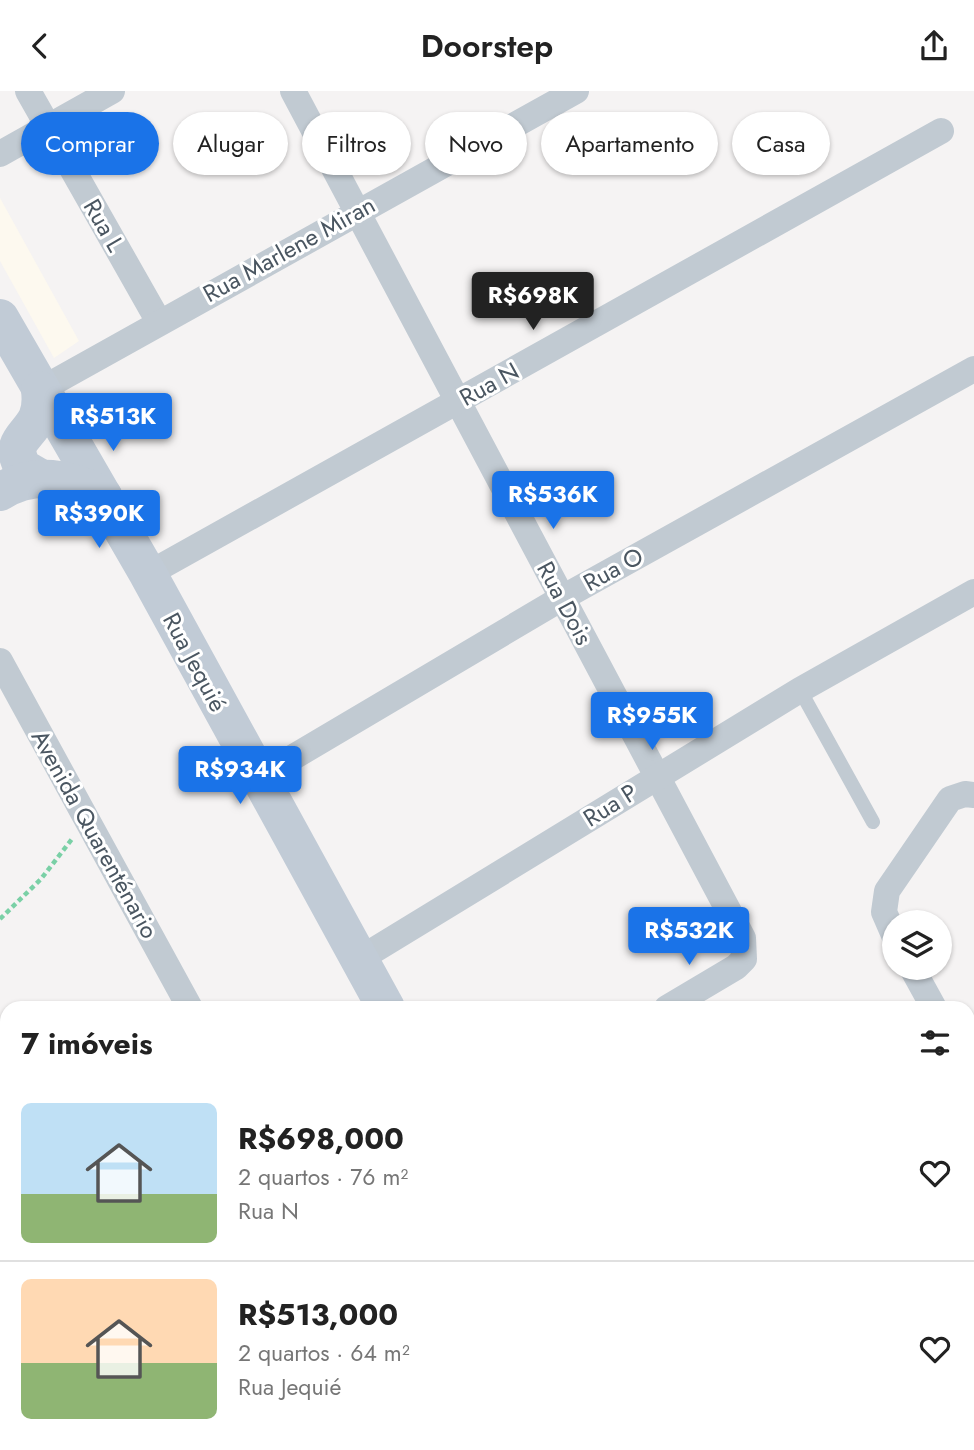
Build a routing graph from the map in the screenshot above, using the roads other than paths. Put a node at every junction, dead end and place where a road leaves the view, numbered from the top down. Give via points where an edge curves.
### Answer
1 (28, 91) edge
2 (112, 91) edge
3 (293, 91) edge
4 (576, 91) edge
5 (40, 112) edge
6 (75, 112) edge
7 (941, 131) dead end
8 (21, 142) edge
9 (0, 154) edge
10 (75, 175) edge
11 (357, 211) junction
12 (0, 318) edge
13 (159, 322) junction
14 (974, 369) edge
15 (40, 390) junction
16 (458, 401) junction
17 (69, 437) junction
18 (11, 439) edge
19 (44, 479) junction
20 (0, 492) edge
21 (103, 496) junction
22 (148, 574) junction
23 (974, 592) edge
24 (562, 598) junction
25 (0, 660) edge
26 (800, 690) junction
27 (657, 777) junction
28 (258, 778) junction
29 (974, 795) edge
30 (873, 822) dead end
31 (884, 910) edge
32 (358, 960) junction
33 (919, 980) edge
34 (186, 1001) edge
35 (382, 1001) edge
36 (679, 1001) edge
37 (930, 1001) edge

1 - 5 street, Rua L
2 - 6 street
3 - 11 street, Rua Dois
4 - 11 street, Rua Marlene Miran
7 - 16 street, Rua N
8 - 9 street
10 - 13 street, Rua L
11 - 13 street, Rua Marlene Miran
11 - 16 street, Rua Dois
12 - 15 main road, Rua Jequié
13 - 15 street, Rua Marlene Miran
14 - 24 street, Rua O
15 - 17 main road, Rua Jequié
15 - 18 main road via 38,416
16 - 22 street, Rua N
16 - 24 street, Rua Dois
17 - 18 main road via 53,424 40,424
17 - 19 main road via 73,453 69,466
17 - 21 main road, Rua Jequié
18 - 19 main road via 27,472
19 - 20 main road
19 - 21 main road via 76,482
21 - 22 main road, Rua Jequié
22 - 28 main road, Rua Jequié
23 - 26 street, Rua P
24 - 27 street, Rua Dois
24 - 28 street, Rua O
25 - 34 street, Avenida Quarenténario
26 - 27 street, Rua P
26 - 30 lane
27 - 32 street, Rua P
27 - 36 street, Rua Dois via 743,938 744,959 736,967
28 - 32 main road, Rua Jequié
29 - 31 street via 950,799 887,891
32 - 35 main road, Rua Jequié
33 - 37 street

